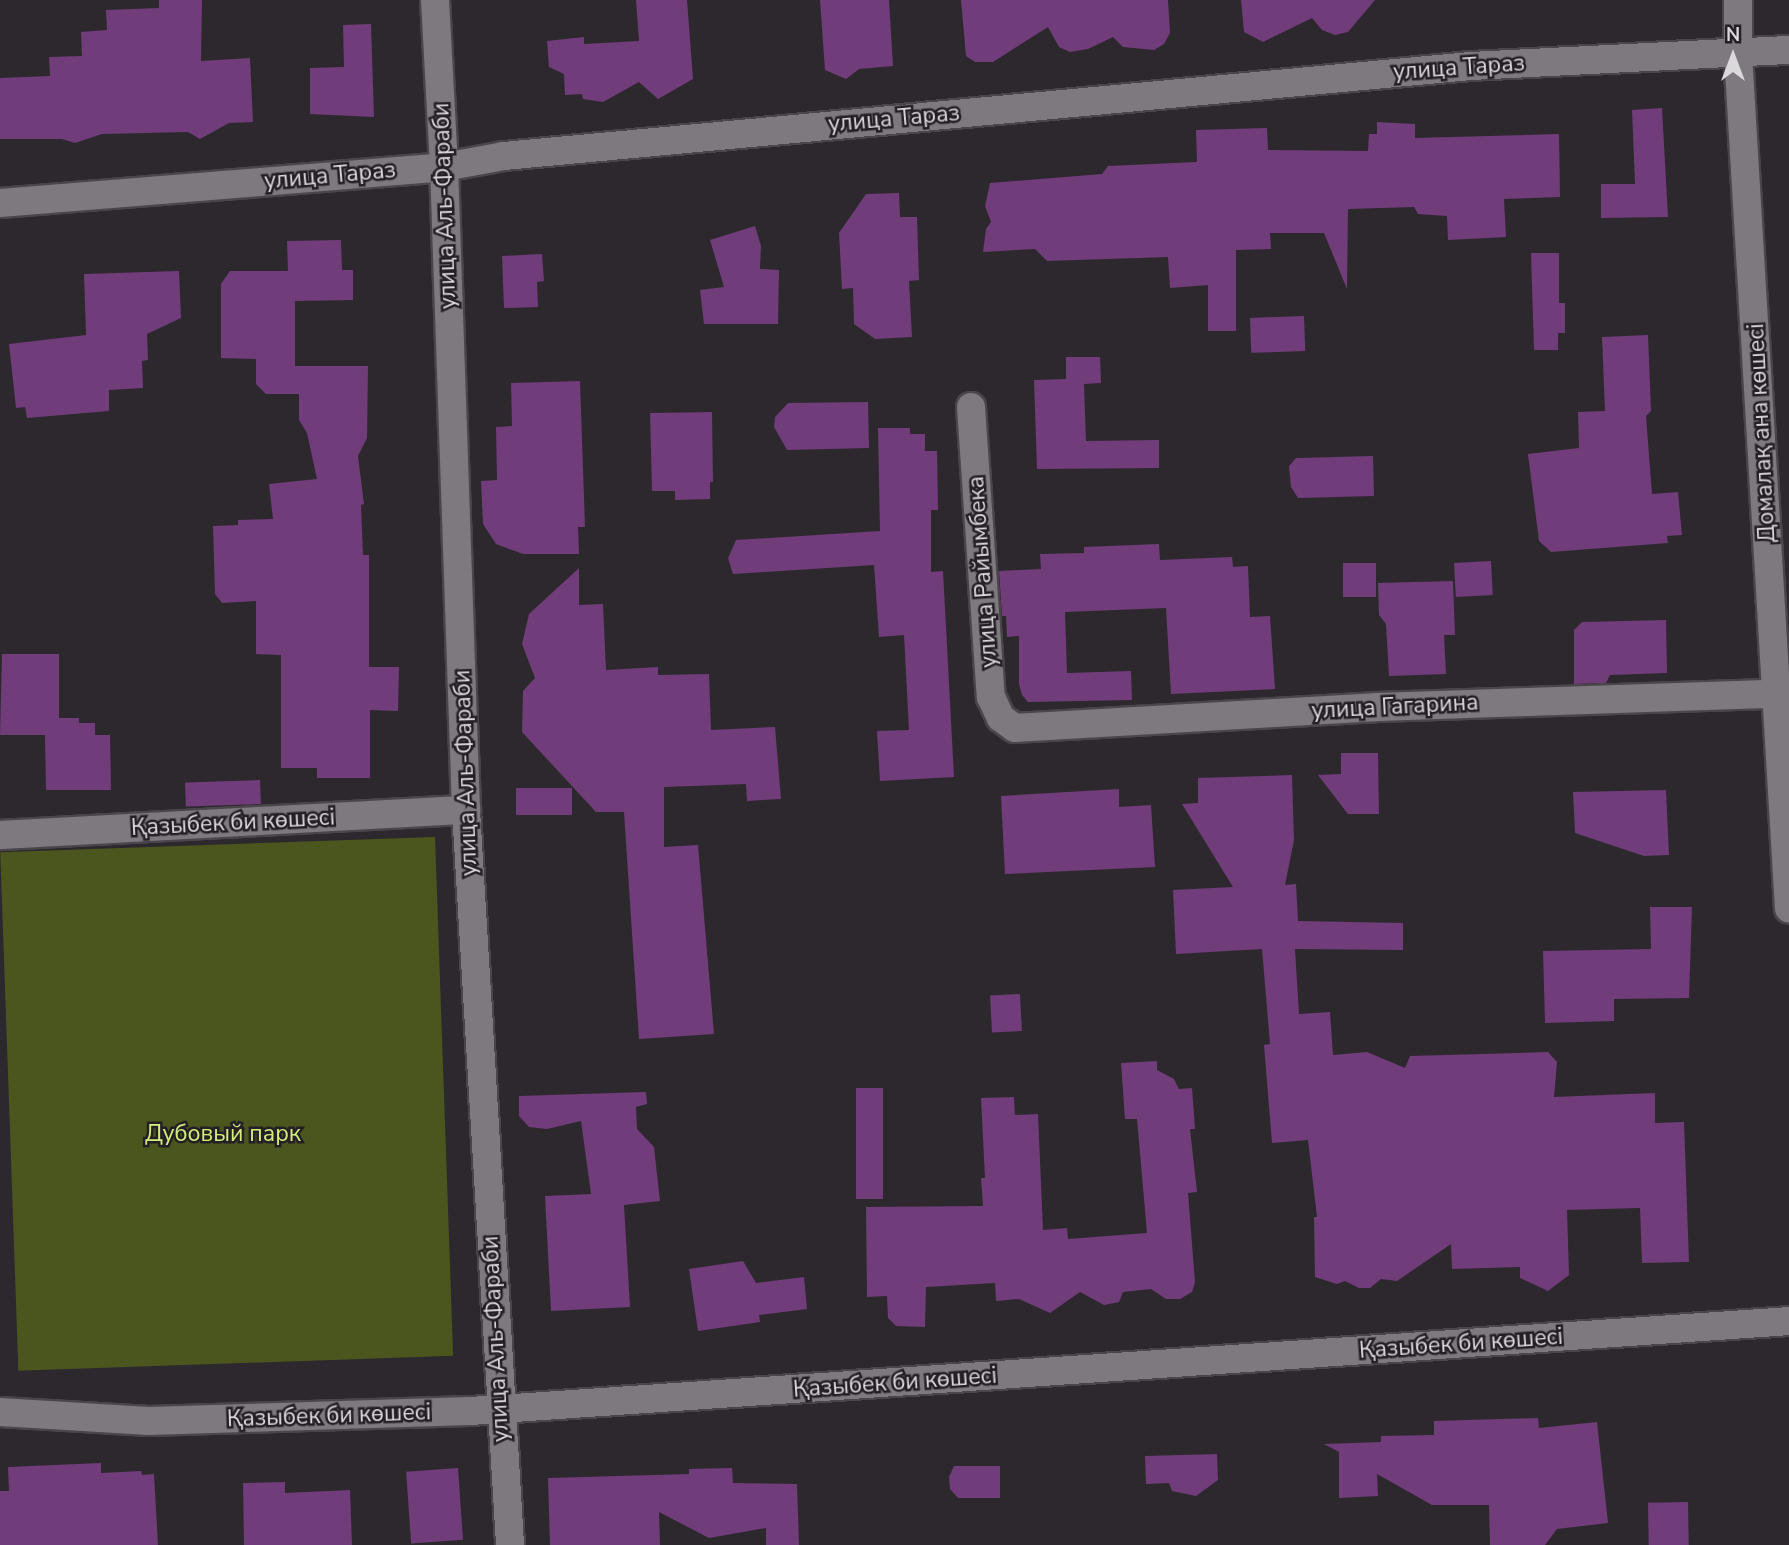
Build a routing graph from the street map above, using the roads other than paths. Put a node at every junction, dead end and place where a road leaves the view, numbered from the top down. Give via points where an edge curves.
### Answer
1 (435, 0) edge
2 (1738, 0) edge
3 (1789, 50) edge
4 (1738, 53) junction
5 (444, 167) junction
6 (0, 203) edge
7 (971, 407) dead end
8 (1775, 694) junction
9 (1015, 728) joint
10 (1783, 735) edge
11 (466, 810) junction
12 (0, 835) edge
13 (1789, 908) edge
14 (1789, 1321) edge
15 (500, 1409) junction
16 (0, 1412) edge
17 (510, 1545) edge

1 - 5 street, улица Аль-Фараби
2 - 4 street, Домалақ ана көшесі
3 - 4 street, улица Тараз
4 - 5 street, улица Тараз via 1471,66 504,156
4 - 8 street, Домалақ ана көшесі
5 - 6 street, улица Тараз
5 - 11 street, улица Аль-Фараби
7 - 9 street, улица Райымбека via 991,697 1001,718
8 - 9 street, улица Гагарина via 1377,707
8 - 10 street, Домалақ ана көшесі
10 - 13 street, Домалақ ана көшесі
11 - 12 street, Қазыбек би көшесі
11 - 15 street, улица Аль-Фараби
14 - 15 street, Қазыбек би көшесі
15 - 16 street, Қазыбек би көшесі via 149,1421
15 - 17 street, улица Аль-Фараби

